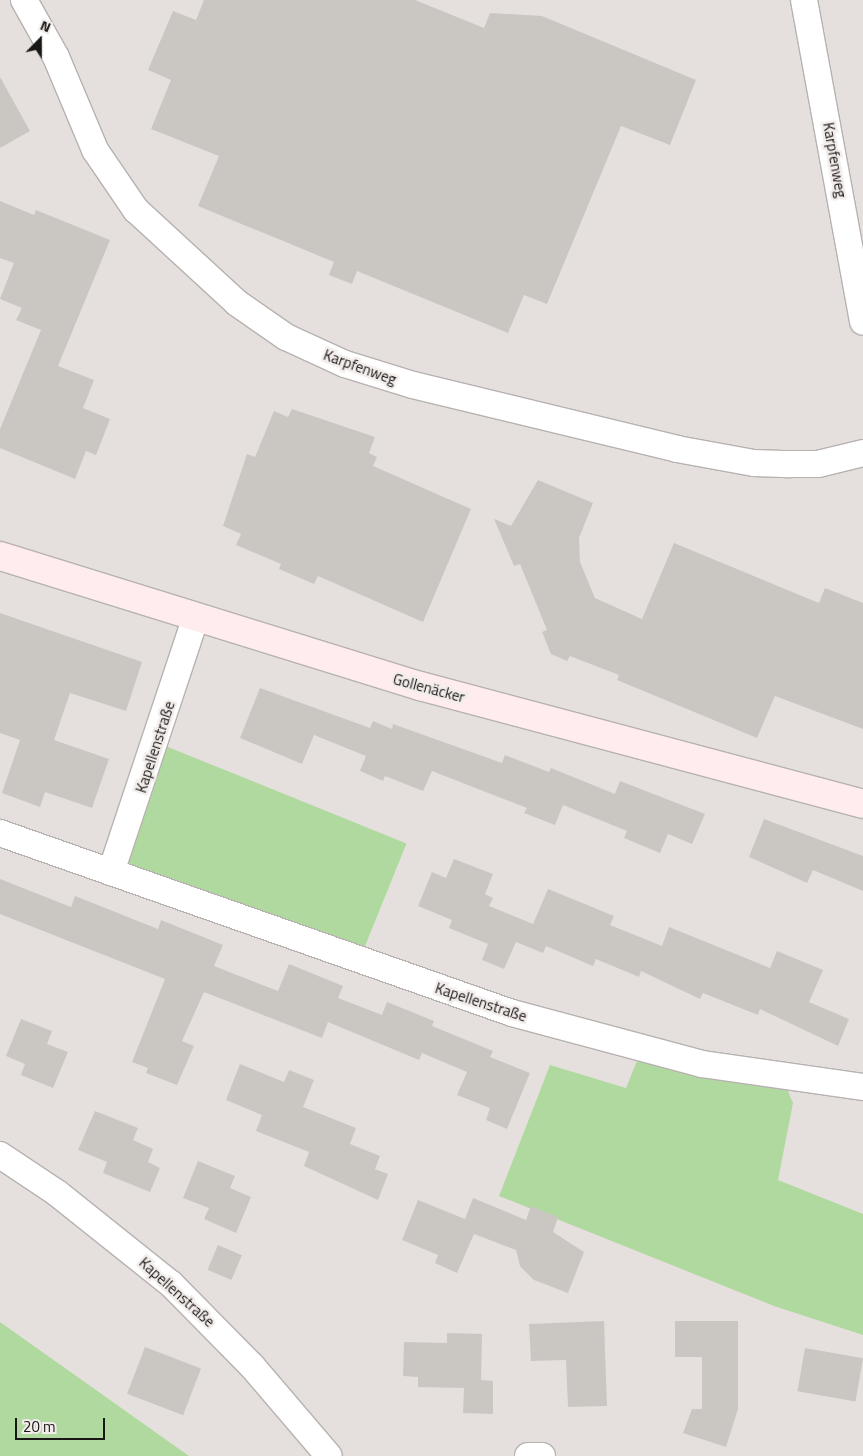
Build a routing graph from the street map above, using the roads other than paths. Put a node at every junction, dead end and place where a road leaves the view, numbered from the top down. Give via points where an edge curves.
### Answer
1 (24, 0) edge
2 (804, 0) edge
3 (863, 322) edge
4 (863, 453) edge
5 (0, 556) edge
6 (195, 620) junction
7 (863, 804) edge
8 (0, 833) edge
9 (112, 872) junction
10 (863, 1087) edge
11 (0, 1155) edge
12 (330, 1456) edge
13 (528, 1456) edge
14 (542, 1456) edge

1 - 4 street, Karpfenweg via 63,73 95,150 136,210 237,303 286,337 344,364 413,385 677,449 754,463 790,464 818,464
2 - 3 street, Karpfenweg
5 - 6 street, Gollenäcker
6 - 7 street, Gollenäcker via 420,686
6 - 9 street, Kapellenstraße
8 - 9 street, Kapellenstraße
9 - 10 street, Kapellenstraße via 512,1013 702,1064
11 - 12 street, Kapellenstraße via 57,1193 171,1284 252,1366
13 - 14 street

